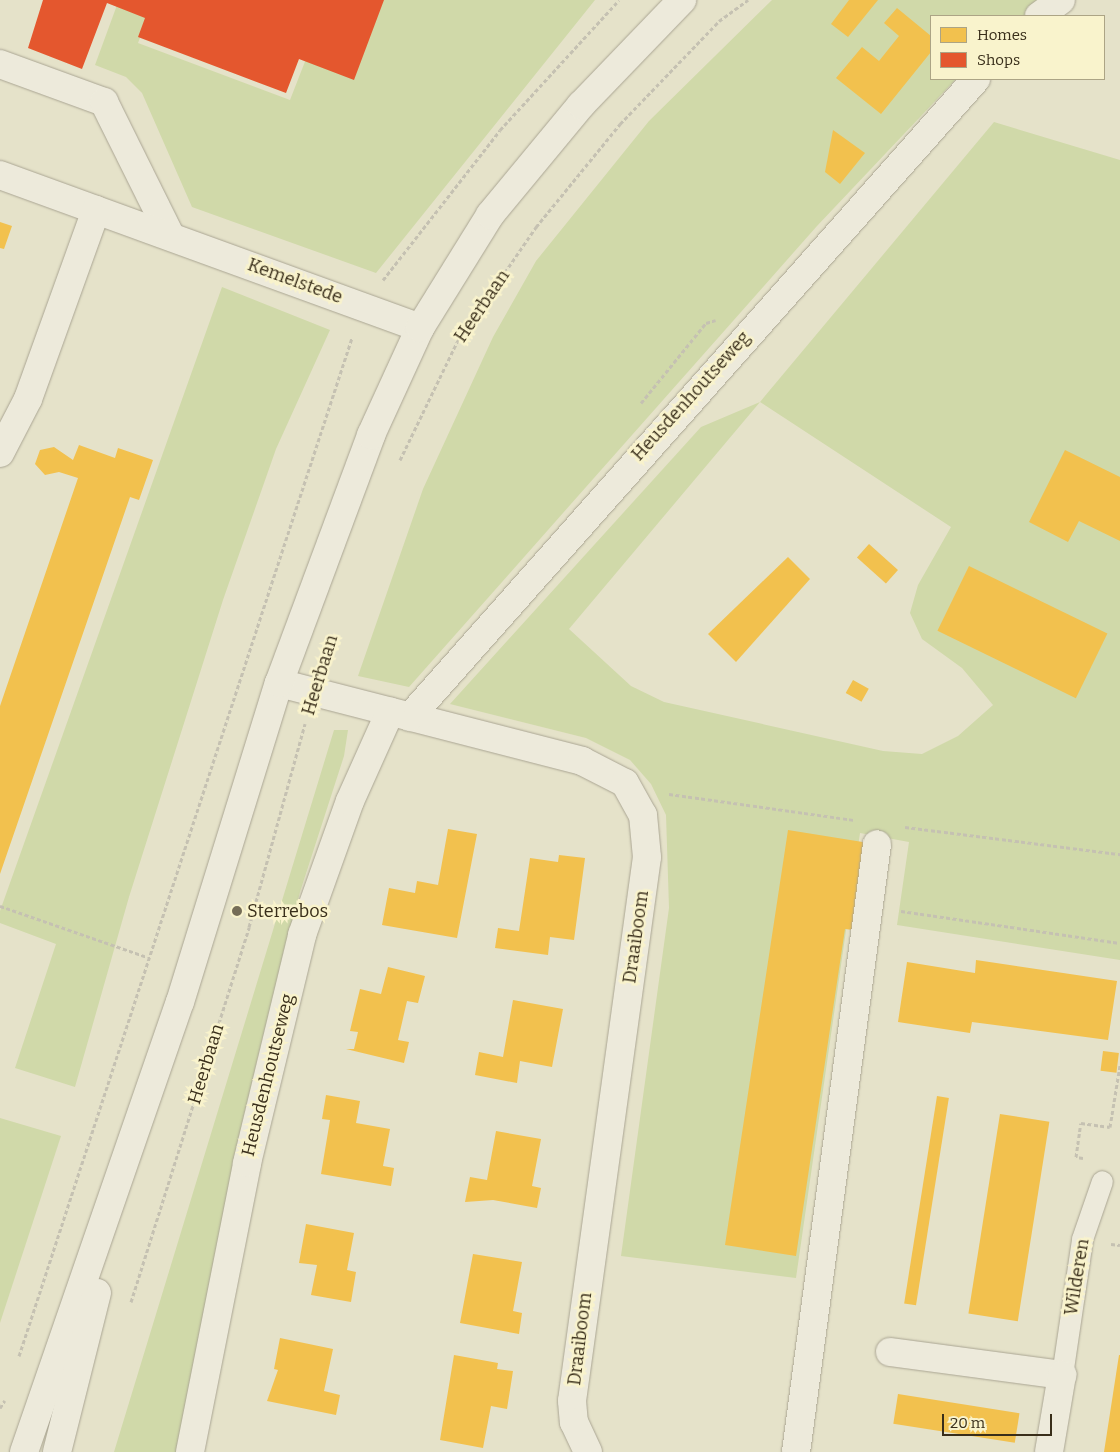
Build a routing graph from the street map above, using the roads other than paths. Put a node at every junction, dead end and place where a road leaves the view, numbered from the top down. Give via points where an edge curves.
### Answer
1 (682, 0) edge
2 (1061, 0) edge
3 (1040, 15) edge
4 (0, 64) edge
5 (975, 80) edge
6 (0, 175) edge
7 (96, 210) junction
8 (170, 235) junction
9 (420, 328) junction
10 (0, 453) edge
11 (279, 683) junction
12 (400, 714) junction
13 (879, 834) road end
14 (139, 1126) junction
15 (1102, 1181) road end
16 (890, 1352) dead end
17 (1062, 1375) junction
18 (585, 1451) edge
19 (24, 1452) edge
20 (57, 1452) edge
21 (190, 1452) edge
22 (796, 1452) edge
23 (1049, 1452) edge

1 - 9 street, Heerbaan via 581,104 490,215
2 - 3 street
4 - 8 street via 104,102
5 - 12 street, Heusdenhoutseweg
6 - 7 street, Kemelstede
7 - 8 street, Kemelstede
7 - 10 street via 28,399
8 - 9 street, Kemelstede
9 - 11 street, Heerbaan via 371,435
11 - 12 street
11 - 14 street, Heerbaan
12 - 18 street, Draaiboom via 582,761 628,788 643,815 647,857 572,1402
12 - 21 street, Heusdenhoutseweg via 350,801 302,935 247,1163
13 - 22 street
14 - 19 street, Heerbaan
14 - 20 street, Heerbaan
15 - 17 street, Wilderen via 1082,1239
16 - 17 street
17 - 23 street, Wilderen

